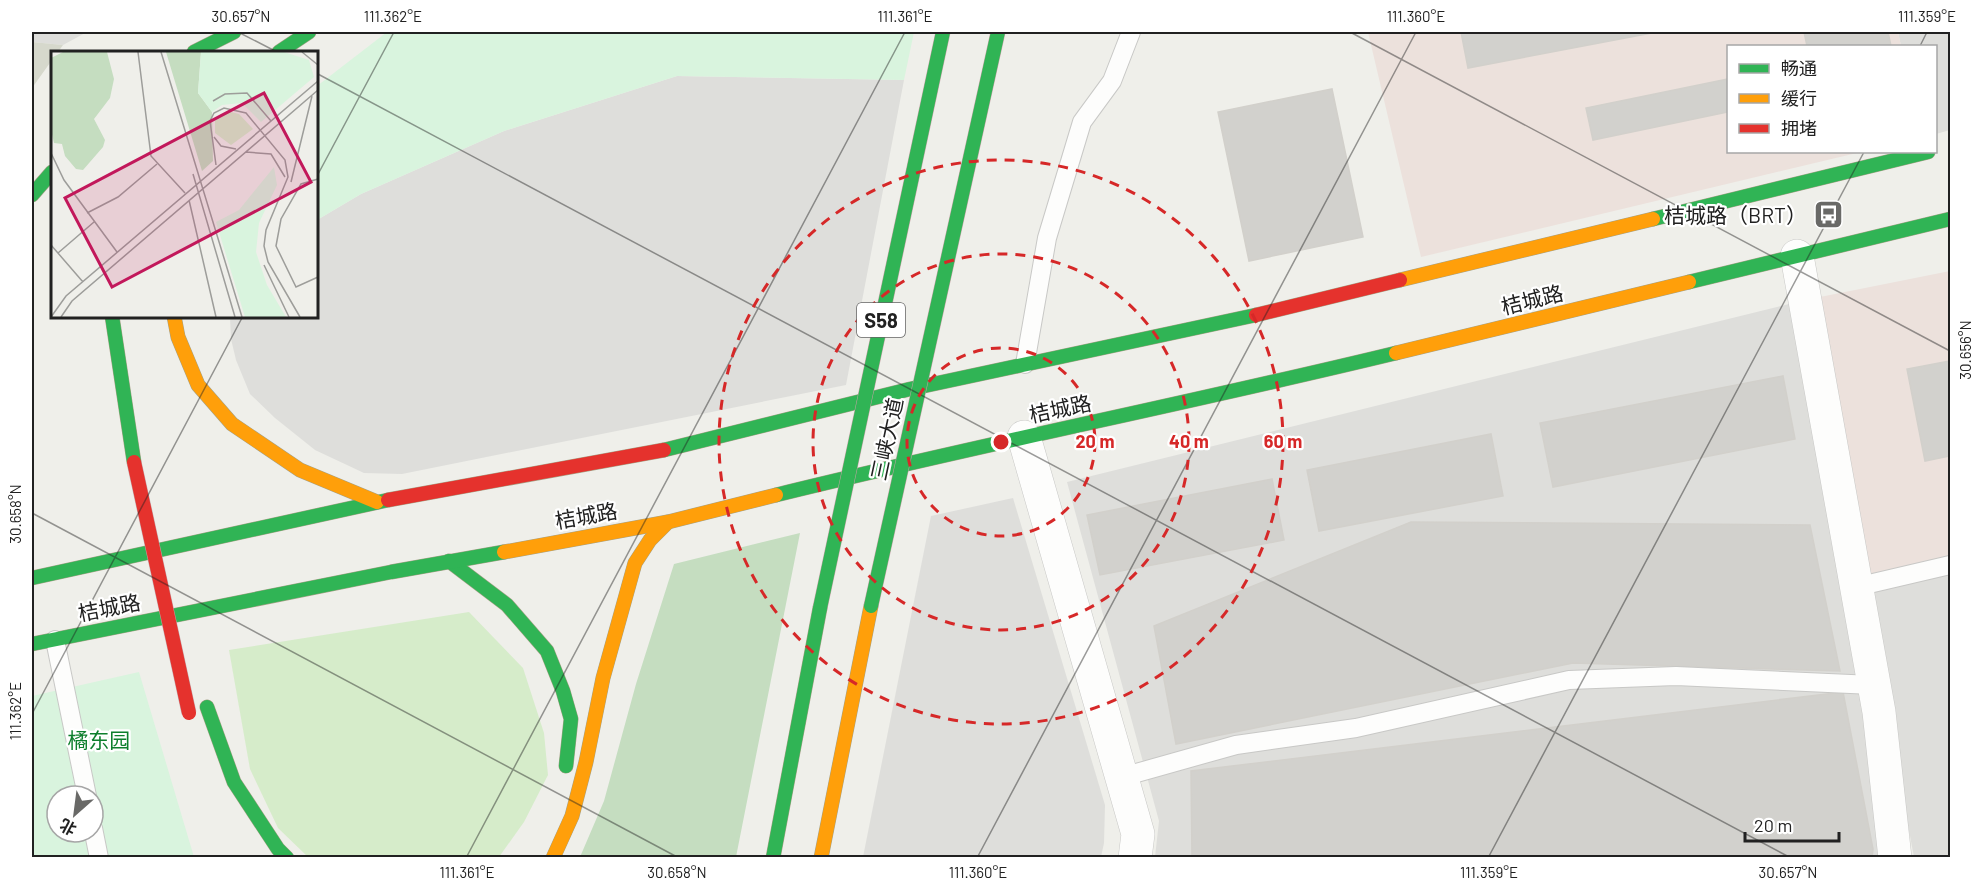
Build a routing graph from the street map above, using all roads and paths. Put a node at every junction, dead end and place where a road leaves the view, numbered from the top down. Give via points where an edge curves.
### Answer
1 (234, 32) edge
2 (309, 32) edge
3 (943, 32) edge
4 (998, 32) edge
5 (1131, 32) edge
6 (196, 51) edge
7 (280, 51) edge
8 (1924, 153) edge
9 (51, 173) edge
10 (32, 195) edge
11 (1950, 219) edge
12 (1797, 256) junction
13 (112, 318) edge
14 (174, 318) edge
15 (1025, 364) junction
16 (1024, 437) junction
17 (377, 502) junction
18 (668, 522) junction
19 (171, 537) dead end
20 (176, 560) dead end
21 (449, 561) junction
22 (1950, 565) edge
23 (32, 578) edge
24 (1856, 587) junction
25 (186, 605) dead end
26 (190, 628) dead end
27 (55, 640) junction
28 (32, 644) edge
29 (1874, 685) junction
30 (206, 701) dead end
31 (191, 719) dead end
32 (1122, 777) junction
33 (563, 780) dead end
34 (85, 784) edge
35 (287, 858) edge
36 (553, 858) edge
37 (773, 858) edge
38 (821, 858) edge
39 (1135, 858) edge
40 (1895, 858) edge

1 - 6 main road
2 - 7 main road
3 - 37 main road, 三峡大道 / S58, bridge via 820,608
4 - 38 main road, 三峡大道 / S58, bridge via 871,606
5 - 15 lane via 1112,81 1082,122 1047,238
8 - 15 main road via 1222,323
9 - 10 main road
11 - 12 main road, 桔城路
12 - 16 main road, 桔城路 via 1238,392
12 - 24 street
13 - 31 main road, bridge via 134,462
14 - 17 main road via 198,385 232,424 300,470
15 - 17 main road via 653,453
16 - 18 main road, 桔城路
16 - 32 street
17 - 23 main road
18 - 21 main road, 桔城路
18 - 36 main road via 634,563 572,816
19 - 20 main road
21 - 27 main road, 桔城路
21 - 33 main road via 507,605 548,651 571,719
22 - 24 lane
24 - 29 street
25 - 26 main road
27 - 28 main road, 桔城路
27 - 34 lane
29 - 32 lane via 1676,676 1569,680 1356,728 1236,745
29 - 40 street
30 - 35 main road via 234,782
32 - 39 street via 1138,834

